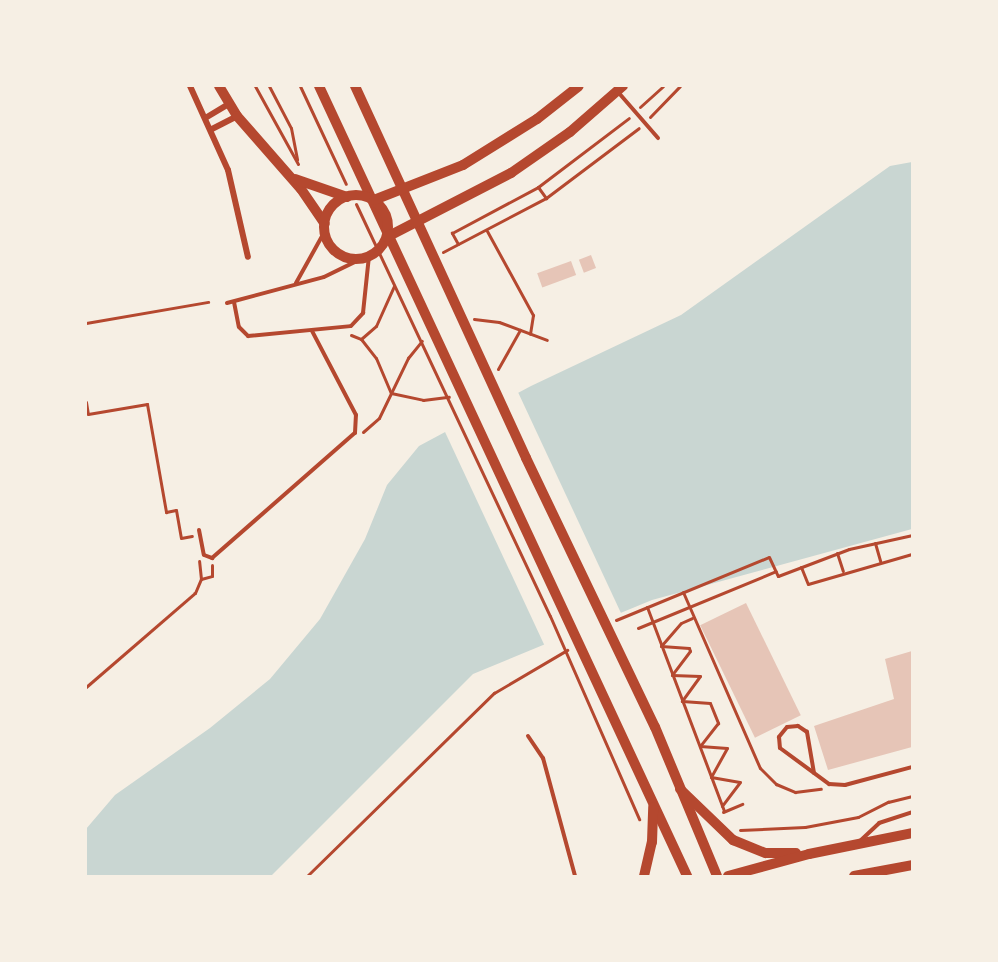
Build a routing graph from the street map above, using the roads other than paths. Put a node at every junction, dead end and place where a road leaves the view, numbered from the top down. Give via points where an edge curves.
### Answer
1 (190, 86) edge
2 (219, 86) edge
3 (319, 86) edge
4 (355, 86) edge
5 (579, 86) edge
6 (621, 88) edge
7 (229, 104) junction
8 (237, 116) junction
9 (207, 117) junction
10 (212, 129) junction
11 (658, 138) dead end
12 (292, 178) junction
13 (350, 197) junction
14 (374, 200) junction
15 (325, 228) junction
16 (387, 237) junction
17 (248, 256) dead end
18 (366, 257) junction
19 (295, 284) junction
20 (234, 302) junction
21 (227, 303) dead end
22 (312, 331) junction
23 (200, 530) dead end
24 (528, 736) dead end
25 (912, 767) edge
26 (814, 772) junction
27 (680, 789) junction
28 (652, 800) junction
29 (912, 812) edge
30 (912, 833) edge
31 (859, 843) junction
32 (808, 854) junction
33 (912, 865) edge
34 (575, 876) edge
35 (644, 876) edge
36 (687, 876) edge
37 (717, 876) edge
38 (728, 876) edge
39 (854, 876) edge

1 - 9 street
2 - 7 street
3 - 28 street
4 - 27 street via 655,727
5 - 14 street via 537,119 463,165
6 - 11 lane via 635,112
6 - 16 street via 570,132 511,172
7 - 8 street
7 - 9 street
8 - 10 street
8 - 12 street
9 - 10 street
10 - 17 street via 234,192
12 - 13 street
12 - 15 street
13 - 14 street
13 - 15 street via 331,207
14 - 16 street via 388,224
15 - 18 street via 334,249 353,258
15 - 19 lane via 313,259
16 - 18 street
18 - 19 lane via 338,272
18 - 22 lane via 360,319 351,326
19 - 20 lane
20 - 21 lane
20 - 22 lane via 239,327 248,336
22 - 23 lane via 356,415 357,428 352,437 212,558 204,555
24 - 34 lane via 543,758
25 - 26 lane via 834,785
26 - 26 lane via 807,732 798,726 787,728 779,737 780,748
27 - 32 street via 743,846 766,853
27 - 37 street
28 - 35 street via 652,842
28 - 36 street
29 - 31 lane via 879,823
30 - 31 street
31 - 32 street
32 - 38 street
33 - 39 street

